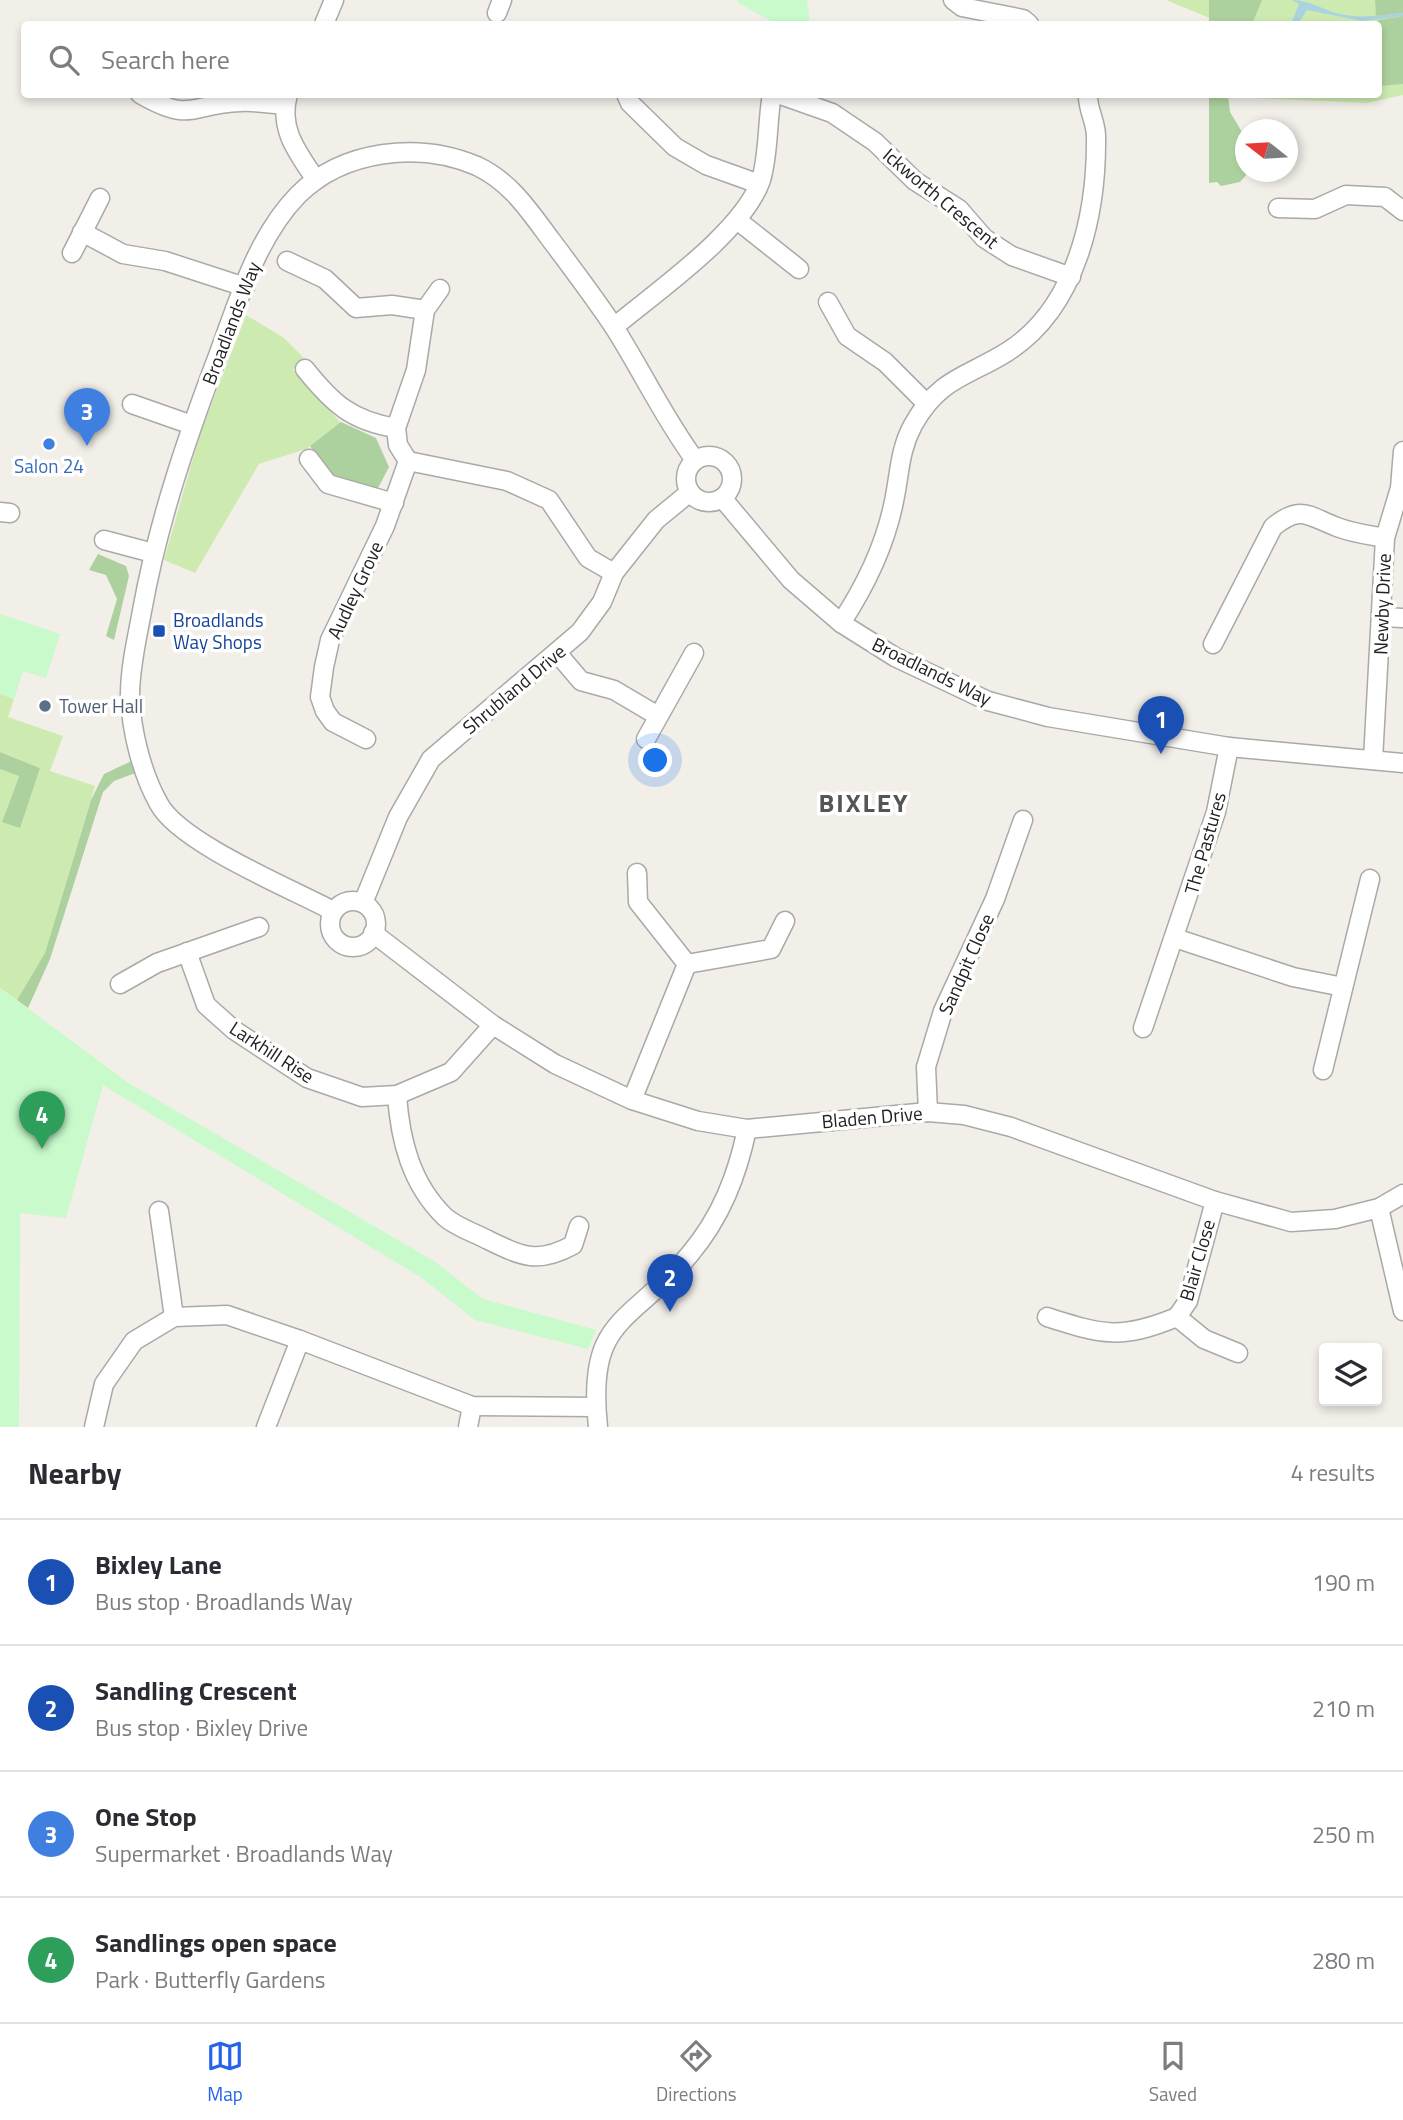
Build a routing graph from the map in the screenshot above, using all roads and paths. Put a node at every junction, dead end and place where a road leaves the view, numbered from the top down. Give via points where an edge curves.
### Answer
1 (334, 0) edge
2 (953, 0) edge
3 (325, 21) edge
4 (1025, 21) edge
5 (147, 98) edge
6 (628, 98) edge
7 (771, 98) edge
8 (789, 98) edge
9 (1088, 98) edge
10 (286, 100) edge
11 (316, 180) junction
12 (759, 184) junction
13 (100, 198) dead end
14 (1278, 208) dead end
15 (1403, 211) edge
16 (737, 220) junction
17 (82, 232) junction
18 (72, 253) dead end
19 (287, 261) dead end
20 (799, 269) dead end
21 (1071, 277) junction
22 (245, 287) junction
23 (440, 289) dead end
24 (828, 302) dead end
25 (425, 310) junction
26 (614, 327) junction
27 (305, 369) dead end
28 (926, 403) junction
29 (132, 404) dead end
30 (192, 425) junction
31 (396, 428) junction
32 (1403, 451) edge
33 (309, 459) dead end
34 (695, 460) junction
35 (408, 461) junction
36 (690, 492) junction
37 (723, 499) junction
38 (394, 503) junction
39 (1385, 538) junction
40 (104, 540) dead end
41 (153, 553) junction
42 (614, 573) junction
43 (1383, 617) junction
44 (1403, 618) edge
45 (841, 623) junction
46 (1213, 644) dead end
47 (694, 653) dead end
48 (558, 654) junction
49 (657, 716) junction
50 (366, 739) dead end
51 (646, 739) dead end
52 (1230, 747) junction
53 (1373, 760) junction
54 (1403, 762) edge
55 (1023, 820) dead end
56 (637, 873) dead end
57 (1370, 878) dead end
58 (363, 903) junction
59 (333, 911) junction
60 (785, 921) dead end
61 (260, 927) dead end
62 (373, 933) junction
63 (1175, 939) junction
64 (187, 952) junction
65 (687, 964) junction
66 (120, 984) dead end
67 (1343, 987) junction
68 (493, 1025) junction
69 (1143, 1028) dead end
70 (1323, 1070) dead end
71 (397, 1094) junction
72 (632, 1100) junction
73 (928, 1112) junction
74 (747, 1129) junction
75 (1403, 1194) edge
76 (1214, 1201) junction
77 (1378, 1208) junction
78 (159, 1211) dead end
79 (579, 1226) dead end
80 (1403, 1311) edge
81 (174, 1317) junction
82 (1047, 1317) dead end
83 (1177, 1317) junction
84 (300, 1340) junction
85 (1238, 1353) dead end
86 (472, 1406) junction
87 (596, 1407) junction
88 (93, 1427) edge
89 (266, 1427) edge
90 (468, 1427) edge
91 (598, 1427) edge

1 - 3 street
2 - 4 street via 962,7
5 - 10 street via 183,112
6 - 12 street via 675,147 706,165
7 - 12 street
8 - 21 street, Ickworth Crescent via 832,113 875,142 915,181 958,209 984,238 1012,256
9 - 21 street via 1096,131 1096,173
10 - 11 street via 290,142
11 - 22 street, Broadlands Way via 285,211 261,248
11 - 26 street, Broadlands Way via 360,159 392,152 446,156 479,167 513,190
12 - 16 street
13 - 17 street
14 - 15 street via 1315,209 1346,195 1385,197
16 - 20 street
16 - 26 street
17 - 18 street
17 - 22 street via 123,254 165,261
19 - 25 street via 325,279 356,308 392,305
21 - 28 street via 1038,329 1006,353 960,374
22 - 30 street, Broadlands Way
23 - 25 street
24 - 28 street via 847,336 885,362
25 - 31 street via 416,370
26 - 34 street, Broadlands Way
27 - 31 street via 343,410 367,424
28 - 45 street via 899,456 895,497 869,572
29 - 30 street
30 - 41 street, Broadlands Way
31 - 35 street via 398,445
32 - 39 street, Newby Drive via 1400,488
33 - 38 street via 328,484
34 - 36 street via 687,476
34 - 37 street via 713,456 728,465 733,483
35 - 38 street, Audley Grove
35 - 42 street via 507,481 549,500 588,558
36 - 37 street via 706,502
36 - 42 street, Shrubland Drive via 656,520
37 - 45 street, Broadlands Way via 791,580
38 - 50 street, Audley Grove via 330,640 320,697 332,722
39 - 43 street, Newby Drive
39 - 46 street via 1338,528 1306,513 1286,516 1273,527
40 - 41 street
41 - 59 street, Broadlands Way via 134,651 131,695 140,757 160,807 226,857
42 - 48 street, Shrubland Drive via 603,602
43 - 44 street
43 - 53 street, Newby Drive
45 - 52 street, Broadlands Way via 895,657 988,701 1048,717
47 - 49 street
48 - 49 street via 581,681 614,690
48 - 58 street, Shrubland Drive via 431,759 398,817
49 - 51 street
52 - 53 street, Broadlands Way
52 - 63 street, The Pastures via 1216,813
53 - 54 street, Broadlands Way
55 - 73 street, Sandpit Close via 995,899 943,1011 926,1067
56 - 65 street via 638,902
57 - 67 street
58 - 59 street via 349,901
58 - 62 street via 375,917
59 - 62 street via 331,929 338,942 361,945
60 - 65 street via 771,949
61 - 64 street
62 - 68 street, Bladen Drive
63 - 67 street via 1293,977
63 - 69 street, The Pastures
64 - 66 street
64 - 71 street, Larkhill Rise via 206,1005 234,1030 307,1078 362,1097
65 - 72 street
67 - 70 street
68 - 71 street, Larkhill Rise via 451,1072
68 - 72 street, Bladen Drive via 555,1064
71 - 79 street via 400,1132 414,1176 446,1218 520,1256 551,1257 573,1245
72 - 74 street, Bladen Drive via 698,1121
73 - 74 street, Bladen Drive
73 - 76 street, Bladen Drive via 1011,1127
74 - 87 street via 738,1171 716,1215 689,1255 615,1325 603,1344
75 - 77 street, Bladen Drive
76 - 77 street, Bladen Drive via 1292,1222 1335,1219
76 - 83 street, Blair Close via 1188,1301
77 - 80 street
78 - 81 street
81 - 84 street via 227,1315
81 - 88 street via 134,1341 103,1384
82 - 83 street, Blair Close via 1099,1334 1146,1330
83 - 85 street, Blair Close via 1204,1339
84 - 86 street
84 - 89 street
86 - 87 street
86 - 90 street
87 - 91 street

